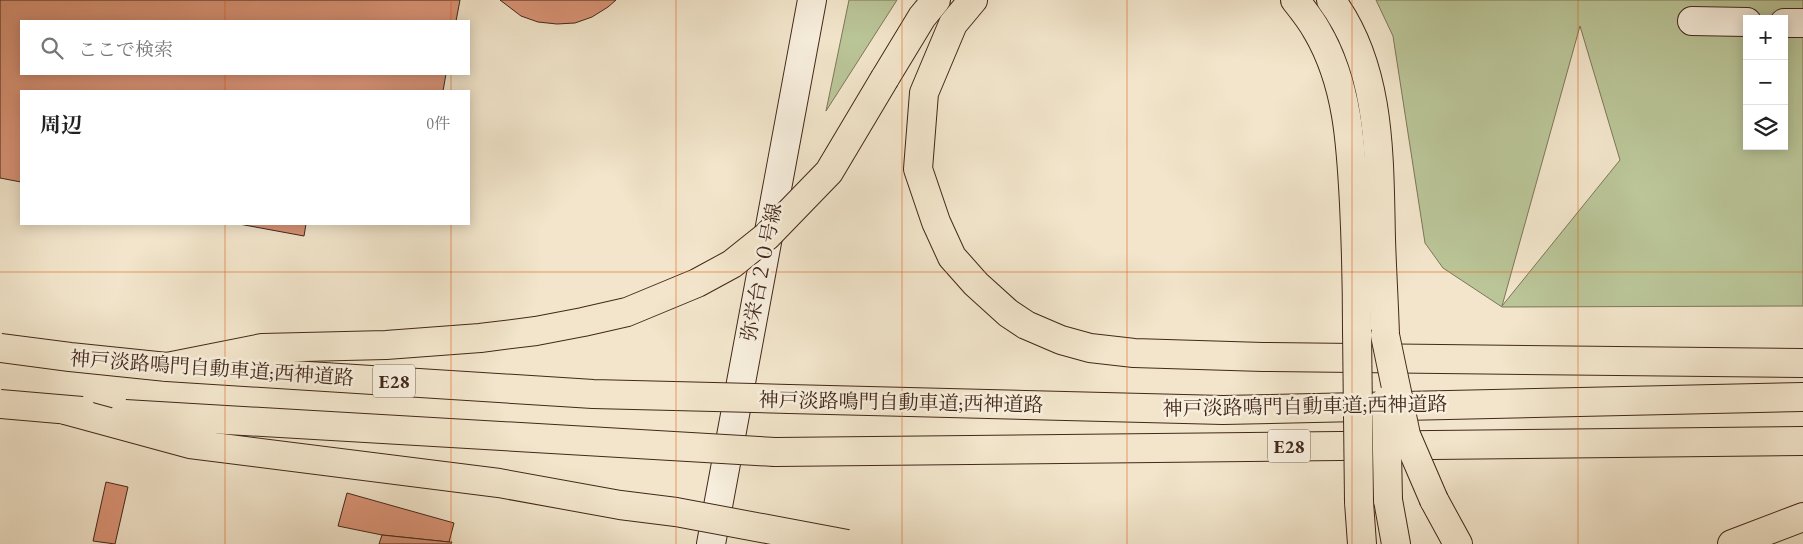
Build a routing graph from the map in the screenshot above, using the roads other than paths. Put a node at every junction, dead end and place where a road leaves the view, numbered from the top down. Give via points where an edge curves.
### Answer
1 (812, 0) edge
2 (936, 0) edge
3 (973, 0) edge
4 (1295, 0) edge
5 (1331, 0) edge
6 (1692, 21) dead end
7 (1743, 22) edge
8 (1788, 23) edge
9 (1803, 23) edge
10 (1385, 335) junction
11 (0, 348) edge
12 (1803, 363) edge
13 (167, 367) junction
14 (1803, 397) edge
15 (0, 404) edge
16 (65, 410) junction
17 (1803, 441) edge
18 (1803, 516) edge
19 (711, 544) edge
20 (847, 544) edge
21 (1362, 544) edge
22 (1396, 544) edge
23 (1458, 544) edge
24 (1732, 544) edge

1 - 19 street, 弥栄台２０号線
2 - 13 highway, bridge via 922,17 829,172 767,236 732,264 697,283 627,312 583,322 480,338 386,345 262,348
3 - 12 highway via 954,24 924,93 918,169 952,257 976,284 1026,325 1090,348 1134,353
4 - 21 highway, bridge via 1318,31 1334,68 1346,108 1351,142 1357,268 1358,502
5 - 10 highway via 1352,36 1366,71 1374,108
6 - 7 street
8 - 9 street
10 - 22 highway, bridge via 1388,500
10 - 23 highway, bridge via 1406,436 1434,500
11 - 13 highway, 神戸淡路鳴門自動車道;西神道路 / E28, bridge
13 - 14 highway, 神戸淡路鳴門自動車道;西神道路 / E28, bridge via 593,394 1223,410
15 - 16 highway, 神戸淡路鳴門自動車道;西神道路 / E28, bridge
16 - 17 highway, 神戸淡路鳴門自動車道;西神道路 / E28, bridge via 775,452
16 - 20 highway, bridge via 190,444 499,483
18 - 24 highway

